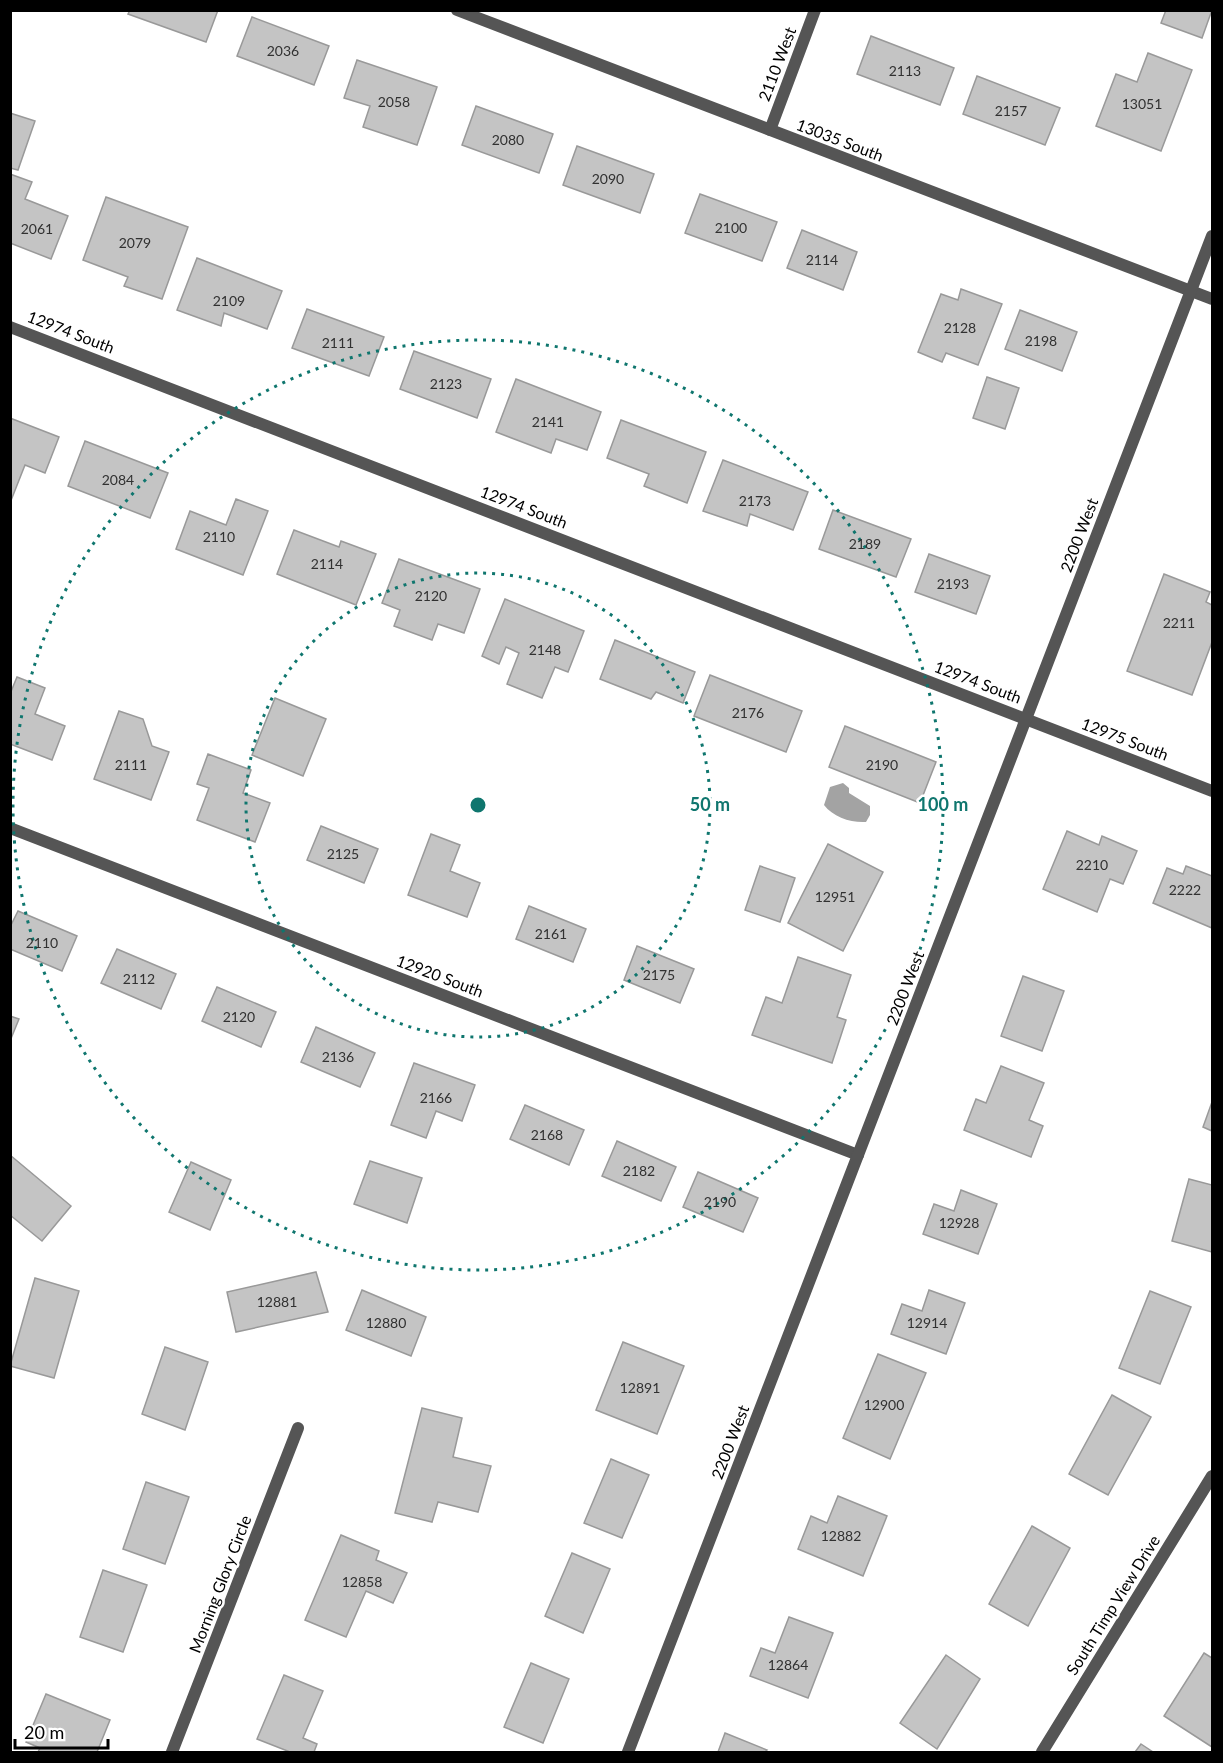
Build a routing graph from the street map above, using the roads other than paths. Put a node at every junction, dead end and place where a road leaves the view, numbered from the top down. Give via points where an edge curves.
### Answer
1 (457, 10) edge
2 (815, 10) edge
3 (770, 130) junction
4 (1212, 236) edge
5 (1191, 291) junction
6 (1212, 299) edge
7 (10, 327) edge
8 (1026, 718) junction
9 (1212, 790) edge
10 (10, 828) edge
11 (858, 1155) junction
12 (298, 1428) dead end
13 (1212, 1476) edge
14 (172, 1752) edge
15 (628, 1752) edge
16 (1042, 1752) edge

1 - 3 street, 13035 South
2 - 3 street, 2110 West
3 - 5 street, 13035 South
4 - 5 street, 2200 West
5 - 6 street, 13035 South
5 - 8 street, 2200 West
7 - 8 street, 12974 South
8 - 9 street, 12975 South
8 - 11 street, 2200 West
10 - 11 street, 12920 South
11 - 15 street, 2200 West
12 - 14 street, Morning Glory Circle
13 - 16 street, South Timp View Drive

